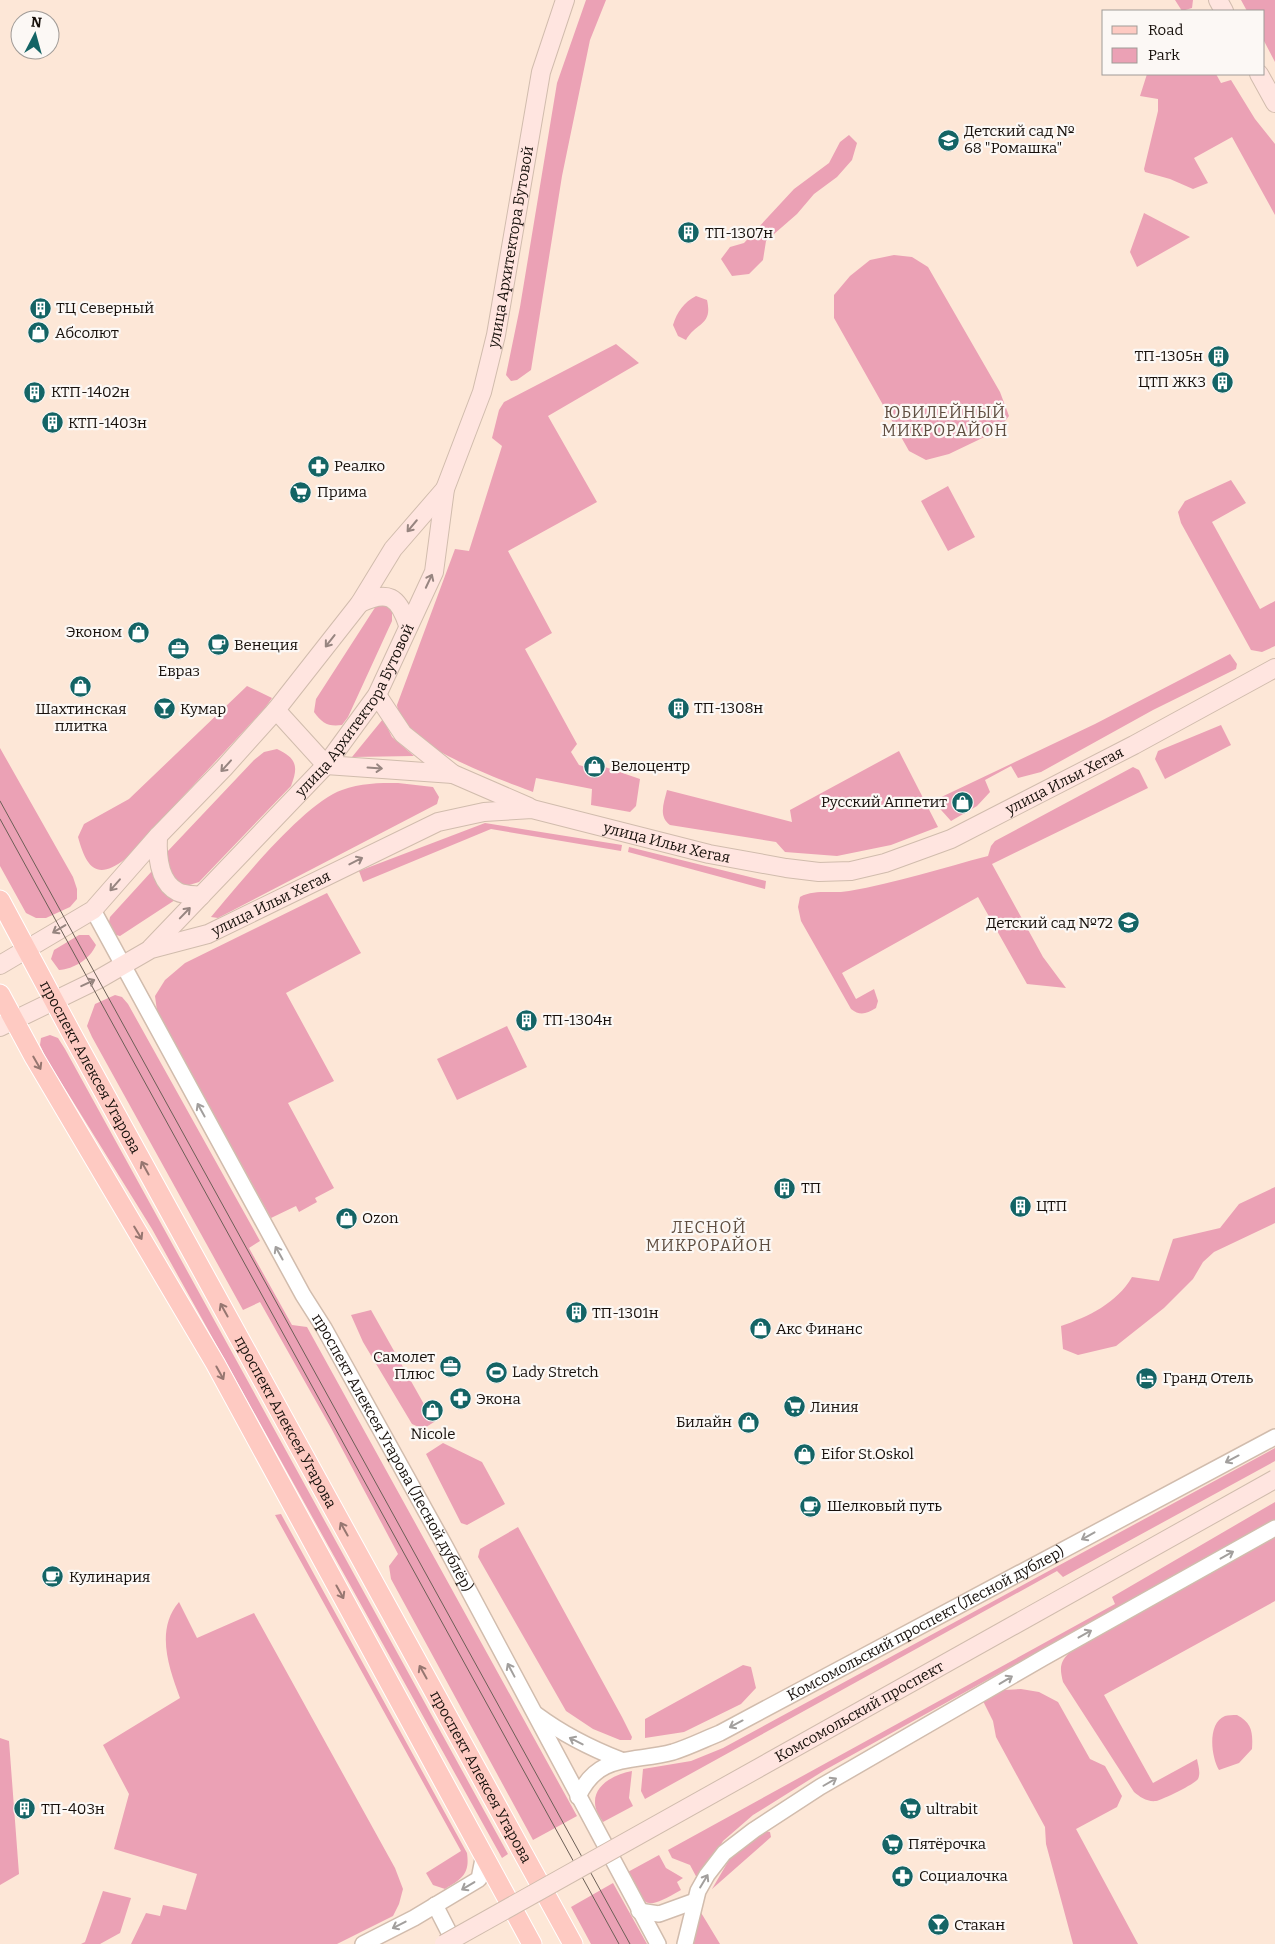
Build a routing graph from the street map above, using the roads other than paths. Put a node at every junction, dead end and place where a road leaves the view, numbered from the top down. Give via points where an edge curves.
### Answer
1 (565, 0) edge
2 (1260, 75) edge
3 (1275, 103) edge
4 (445, 490) junction
5 (360, 602) junction
6 (408, 625) junction
7 (1275, 668) edge
8 (377, 695) junction
9 (276, 710) junction
10 (326, 765) junction
11 (453, 774) junction
12 (532, 808) junction
13 (158, 836) junction
14 (201, 896) junction
15 (0, 900) edge
16 (93, 910) junction
17 (26, 949) junction
18 (151, 949) junction
19 (122, 964) junction
20 (0, 965) edge
21 (0, 994) edge
22 (54, 1000) junction
23 (7, 1024) edge
24 (1275, 1437) edge
25 (1275, 1479) edge
26 (1275, 1528) edge
27 (534, 1713) junction
28 (621, 1760) junction
29 (578, 1796) junction
30 (484, 1854) junction
31 (695, 1901) junction
32 (435, 1905) junction
33 (639, 1911) junction
34 (363, 1944) edge
35 (444, 1944) edge
36 (455, 1944) edge
37 (532, 1944) edge
38 (573, 1944) edge
39 (658, 1944) edge
40 (684, 1944) edge

1 - 4 main road, улица Архитектора Бутовой via 541,72 496,335 482,392
2 - 3 main road
4 -> 5 main road, улица Архитектора Бутовой via 393,549
6 -> 4 main road, улица Архитектора Бутовой via 434,572
5 - 6 main road via 376,595 391,596 402,608
5 -> 9 main road, улица Архитектора Бутовой
6 - 8 main road, улица Архитектора Бутовой
7 - 12 main road, улица Ильи Хегая via 951,839 912,855 851,871 819,872 719,856
8 - 10 main road, улица Архитектора Бутовой
8 - 11 main road via 403,734
9 - 10 main road
9 -> 13 main road, улица Архитектора Бутовой
10 -> 11 main road
10 - 14 main road, улица Архитектора Бутовой
11 - 12 main road
18 -> 12 main road, улица Ильи Хегая via 208,934 438,822 484,812
13 - 14 main road via 157,854 163,877 177,892
13 -> 16 main road, улица Архитектора Бутовой
18 -> 14 main road, улица Архитектора Бутовой
15 - 17 main road, проспект Алексея Угарова
16 -> 17 main road, улица Архитектора Бутовой
16 - 19 street, проспект Алексея Угарова (Лесной дублёр)
17 - 20 main road, улица Архитектора Бутовой
17 - 22 main road, проспект Алексея Угарова
18 - 19 main road, улица Ильи Хегая
22 -> 19 main road, улица Ильи Хегая
27 -> 19 street, проспект Алексея Угарова (Лесной дублёр) via 445,1546
21 - 23 main road
22 - 23 main road
38 -> 22 main road, проспект Алексея Угарова
23 -> 30 main road via 214,1363
24 -> 28 street, Комсомольский проспект (Лесной дублер) via 720,1733 674,1752
25 - 35 main road, Комсомольский проспект, bridge
31 -> 26 street via 707,1875 724,1853 820,1787
28 -> 27 street via 580,1744
27 - 29 street, проспект Алексея Угарова (Лесной дублёр)
28 - 29 street, Комсомольский проспект (Лесной дублер) via 599,1769 585,1781
29 - 33 street, проспект Алексея Угарова (Лесной дублёр)
30 -> 32 street via 479,1879
30 - 37 main road
31 - 33 street via 659,1914
31 - 40 street
32 -> 34 street
32 - 36 street
33 - 39 street, проспект Алексея Угарова (Лесной дублёр)

